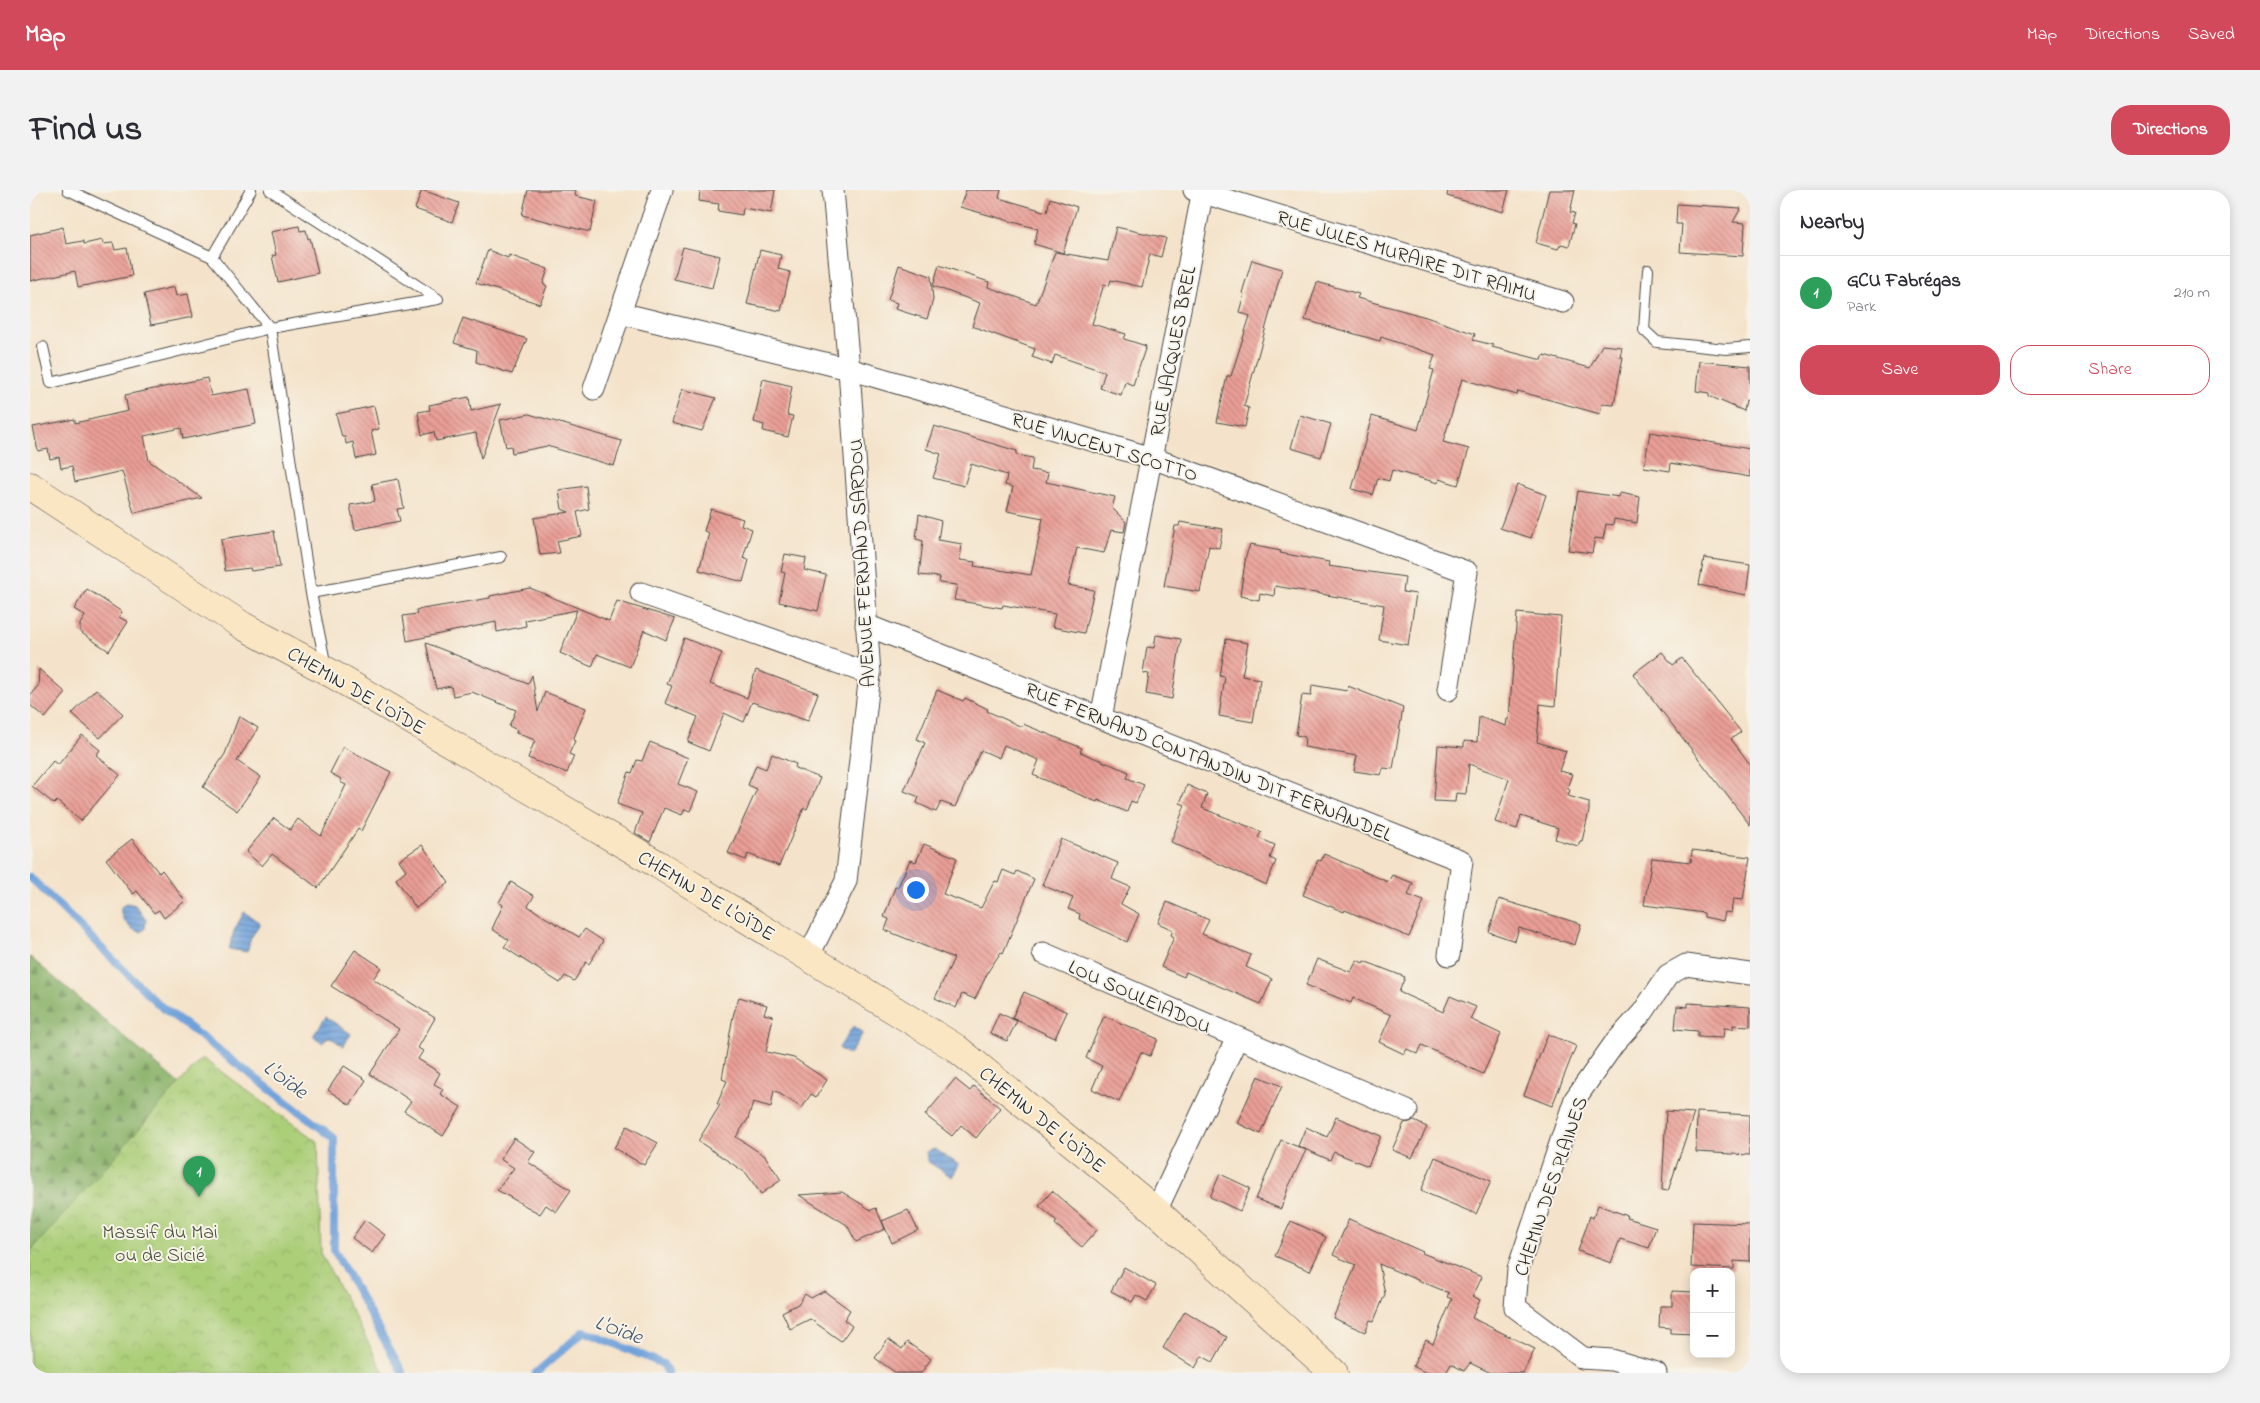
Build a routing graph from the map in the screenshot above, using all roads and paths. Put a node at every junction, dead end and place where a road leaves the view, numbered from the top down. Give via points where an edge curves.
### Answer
1 (68, 190) edge
2 (251, 190) edge
3 (270, 190) edge
4 (662, 190) edge
5 (833, 190) edge
6 (1200, 191) edge
7 (212, 257) junction
8 (1648, 270) dead end
9 (1563, 302) dead end
10 (620, 313) junction
11 (270, 328) junction
12 (43, 347) dead end
13 (1750, 347) edge
14 (850, 369) junction
15 (594, 389) dead end
16 (1152, 458) junction
17 (30, 486) edge
18 (501, 557) dead end
19 (311, 593) junction
20 (641, 593) dead end
21 (866, 626) junction
22 (327, 672) junction
23 (870, 674) junction
24 (1448, 690) dead end
25 (1101, 718) junction
26 (1043, 953) dead end
27 (1449, 955) dead end
28 (808, 957) junction
29 (1750, 974) edge
30 (1237, 1038) junction
31 (1407, 1111) dead end
32 (1156, 1211) junction
33 (1579, 1366) edge
34 (1334, 1373) edge
35 (1656, 1373) edge

1 - 7 lane
2 - 7 lane
3 - 11 lane via 438,299
4 - 10 street
5 - 14 street, AVENUE FERNAND SARDOU
6 - 9 street, RUE JULES MURAIRE DIT RAIMU
6 - 16 street, RUE JACQUES BREL
7 - 11 lane
8 - 13 lane via 1644,330 1657,342 1726,349
10 - 14 street, RUE VINCENT SCOTTO
10 - 15 street
11 - 12 lane via 51,384
11 - 19 lane
14 - 16 street, RUE VINCENT SCOTTO
14 - 21 street, AVENUE FERNAND SARDOU
16 - 24 street, RUE VINCENT SCOTTO via 1467,572
16 - 25 street, RUE JACQUES BREL
17 - 22 street, CHEMIN DE L'OÏDE via 243,626
18 - 19 lane
19 - 22 lane
20 - 23 street
21 - 23 street, AVENUE FERNAND SARDOU
21 - 25 street, RUE FERNAND CONTANDIN DIT FERNANDEL
22 - 28 street, CHEMIN DE L'OÏDE via 659,865
23 - 28 street, AVENUE FERNAND SARDOU via 846,881
25 - 27 street, RUE FERNAND CONTANDIN DIT FERNANDEL via 1462,861
26 - 30 street, LOU SOULEIADOU
28 - 32 street, CHEMIN DE L'OÏDE via 956,1048
29 - 33 street, CHEMIN DES PLAINES via 1686,965 1668,975 1575,1099 1518,1269 1515,1307
30 - 31 street, LOU SOULEIADOU
30 - 32 street, LOU SOULEIADOU
32 - 34 street, CHEMIN DE L'OÏDE
33 - 35 street via 1612,1360

